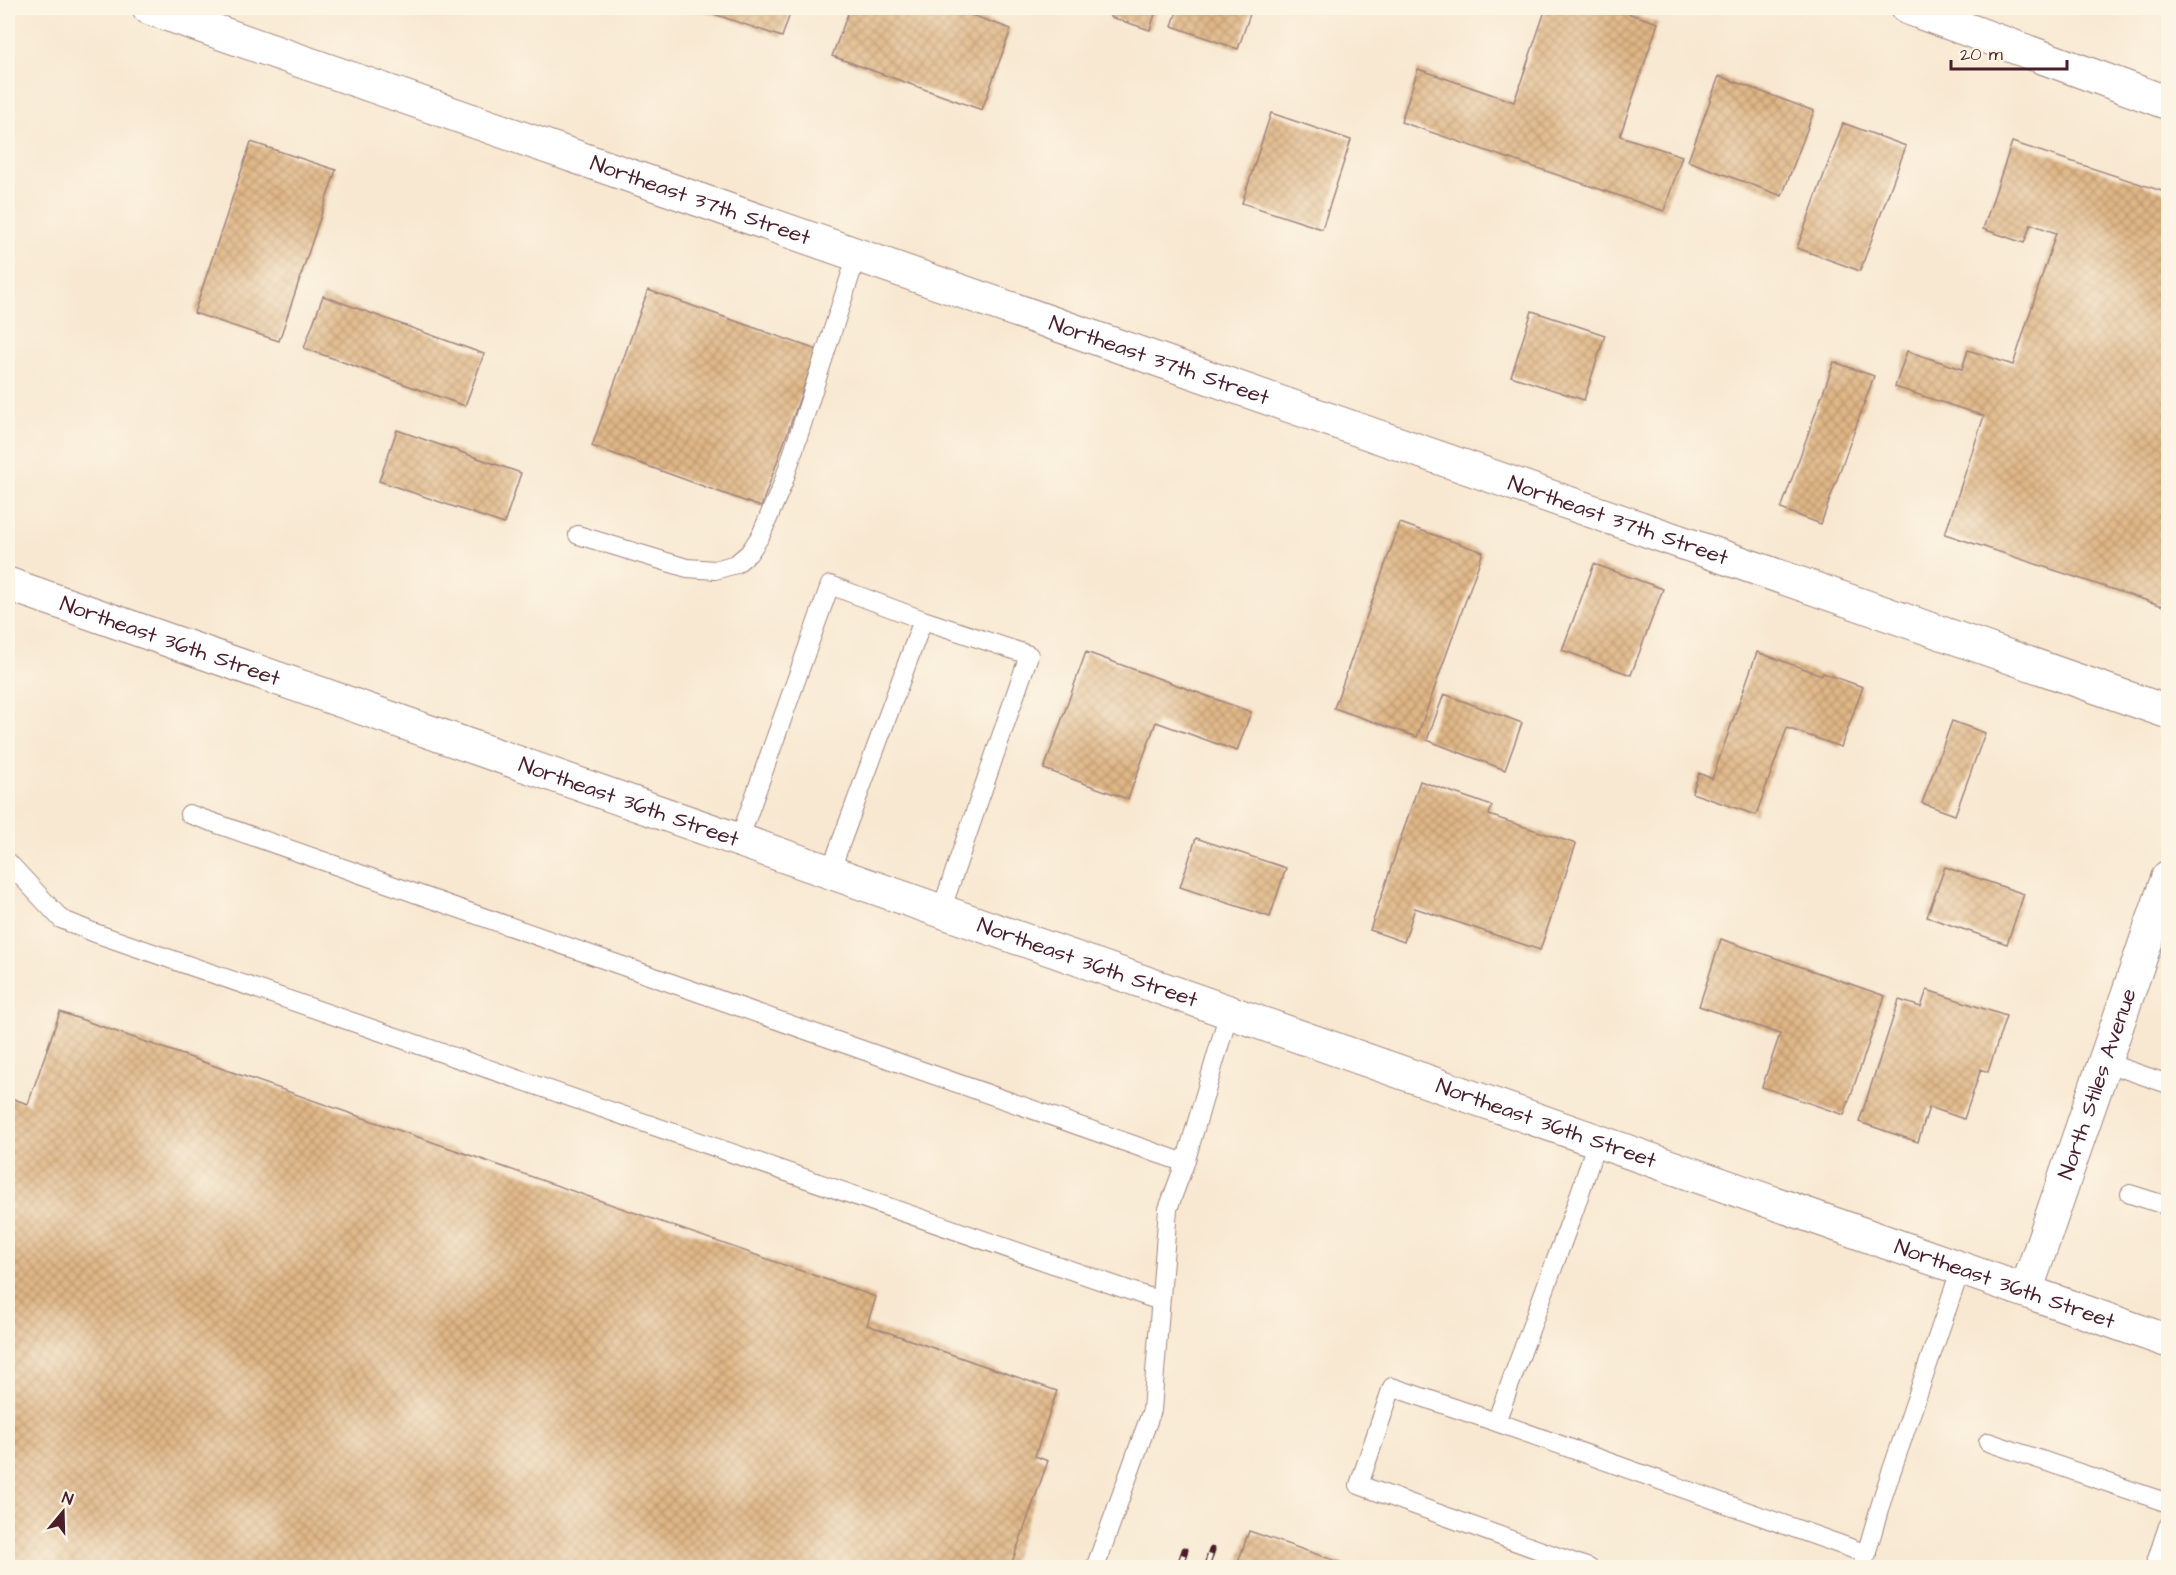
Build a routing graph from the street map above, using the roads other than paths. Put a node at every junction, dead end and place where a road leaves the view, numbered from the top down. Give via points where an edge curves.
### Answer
1 (149, 8) edge
2 (1908, 8) edge
3 (2169, 103) edge
4 (857, 255) junction
5 (578, 535) dead end
6 (8, 584) edge
7 (923, 620) junction
8 (2169, 712) edge
9 (189, 814) dead end
10 (739, 840) junction
11 (8, 862) edge
12 (830, 872) junction
13 (2169, 877) edge
14 (941, 911) junction
15 (1229, 1012) junction
16 (2104, 1062) junction
17 (2169, 1084) edge
18 (1597, 1141) junction
19 (1185, 1163) junction
20 (2130, 1194) dead end
21 (2169, 1206) edge
22 (1961, 1268) junction
23 (2026, 1291) junction
24 (1160, 1301) junction
25 (2169, 1341) edge
26 (1496, 1422) junction
27 (1988, 1442) dead end
28 (2169, 1503) edge
29 (2169, 1526) edge
30 (1864, 1561) edge
31 (1095, 1568) edge
32 (1589, 1568) edge
33 (2154, 1568) edge

1 - 4 street, Northeast 37th Street
2 - 3 street
4 - 5 lane via 783,483 761,535 748,553 736,564 715,570 687,568
4 - 8 street, Northeast 37th Street
6 - 10 street, Northeast 36th Street
7 - 10 lane via 830,585
7 - 12 lane
7 - 14 lane via 1029,655
9 - 19 lane
10 - 12 street, Northeast 36th Street
11 - 24 lane via 61,919 95,933
12 - 14 street, Northeast 36th Street
13 - 16 street, North Stiles Avenue
14 - 15 street, Northeast 36th Street
15 - 18 street, Northeast 36th Street
15 - 19 lane
16 - 17 lane
16 - 23 street, North Stiles Avenue
18 - 22 street, Northeast 36th Street
18 - 26 lane
19 - 24 lane via 1168,1209
20 - 21 lane
22 - 23 street, Northeast 36th Street
22 - 30 lane
23 - 25 street, Northeast 36th Street
24 - 31 lane via 1152,1410
26 - 30 lane
26 - 32 lane via 1392,1387 1359,1485
27 - 28 lane
29 - 33 lane

